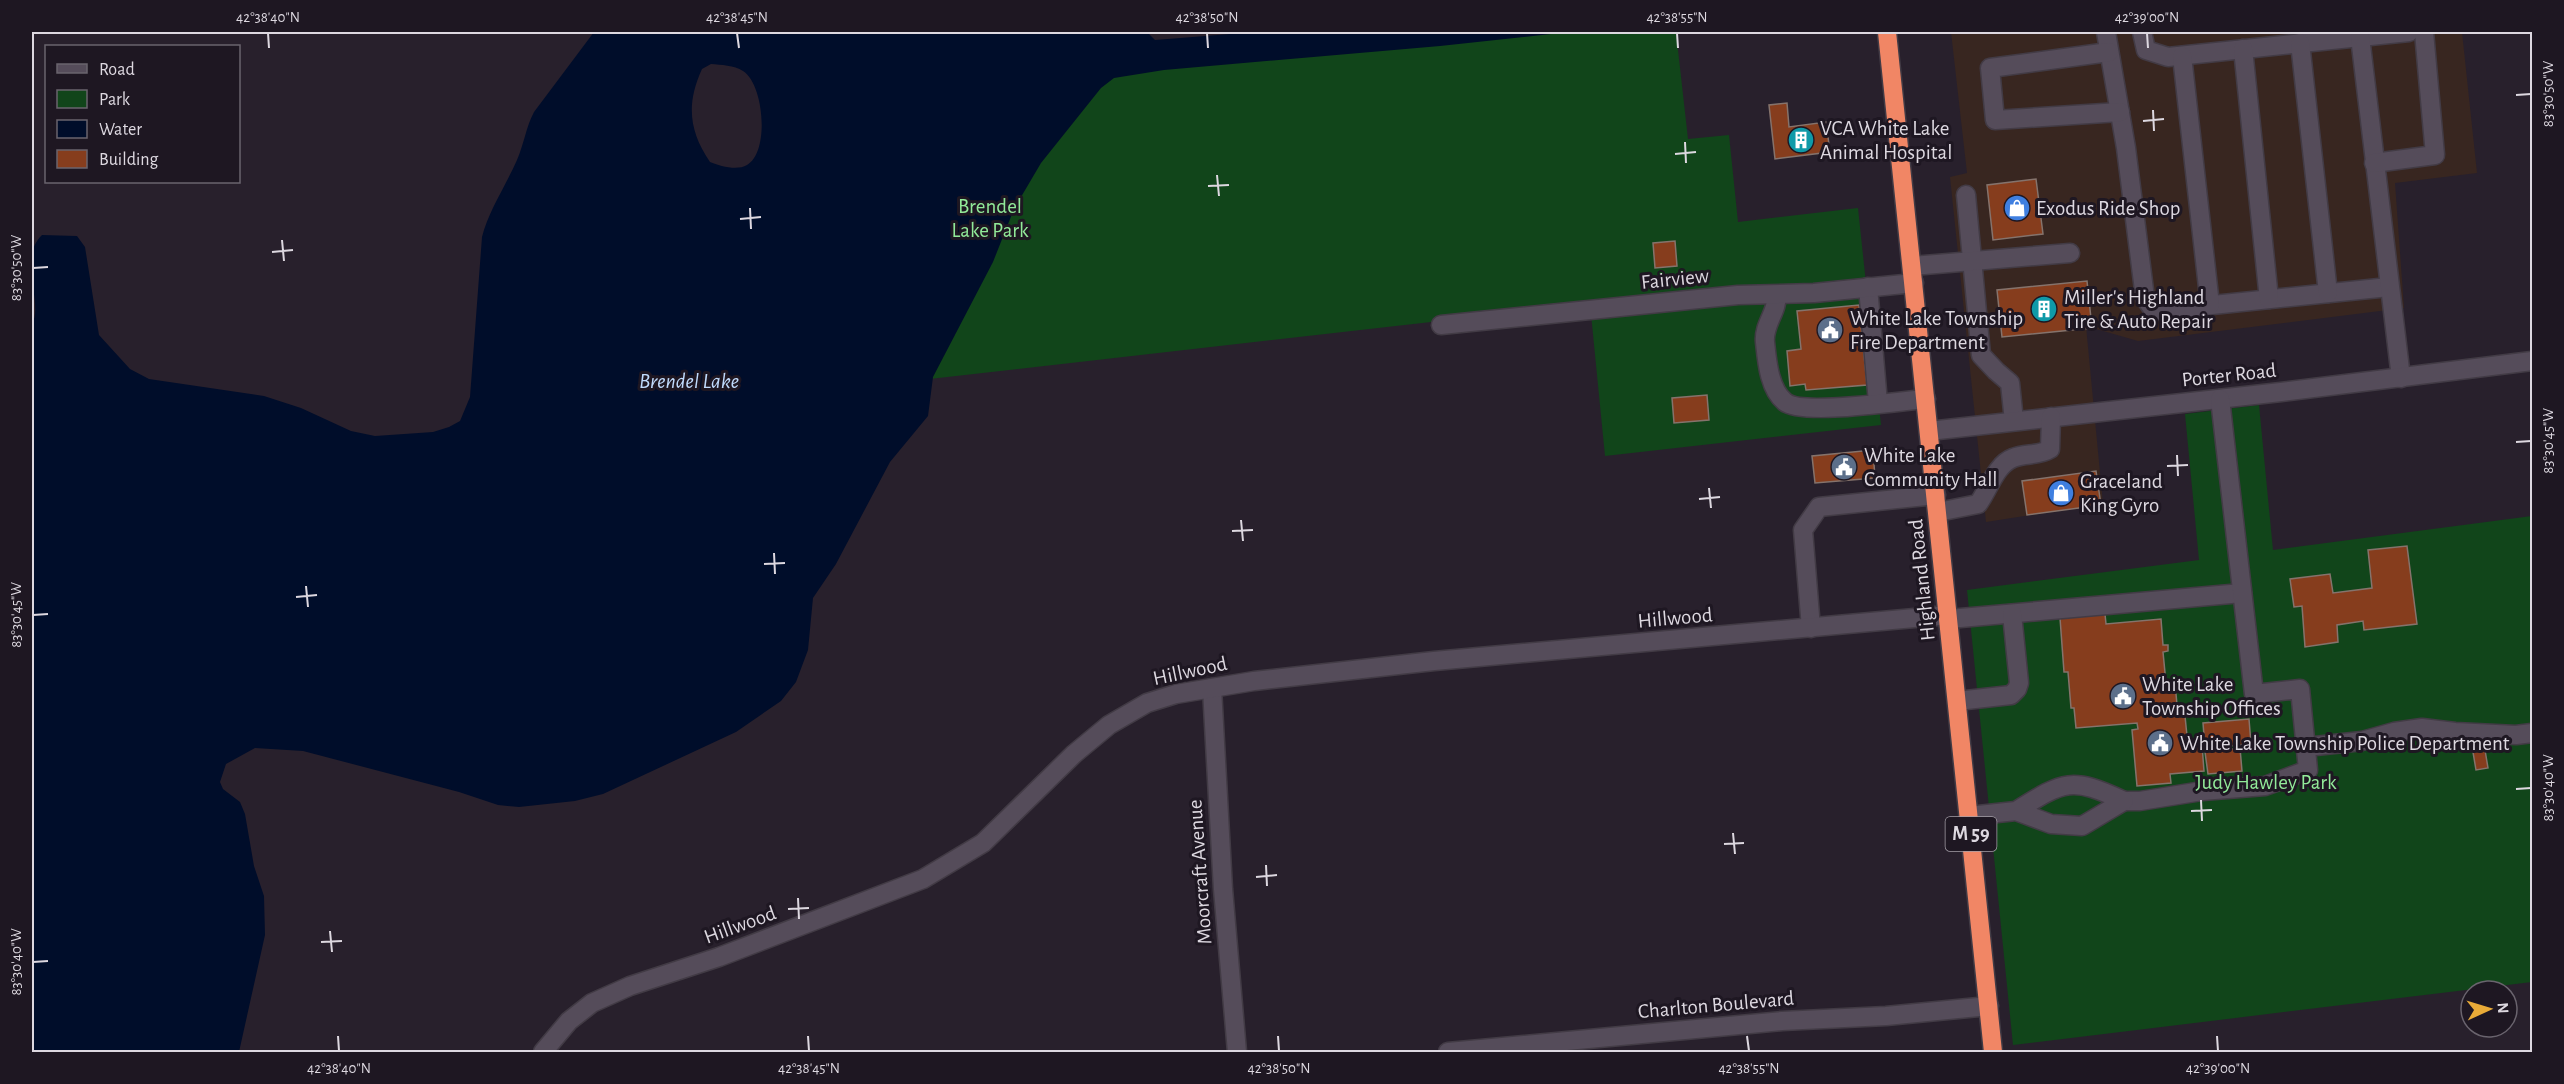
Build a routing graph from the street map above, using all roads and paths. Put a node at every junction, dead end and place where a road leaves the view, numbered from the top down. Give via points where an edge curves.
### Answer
1 (1887, 32) edge
2 (2106, 32) edge
3 (2142, 32) edge
4 (2409, 32) edge
5 (2424, 32) edge
6 (2360, 37) junction
7 (2300, 43) junction
8 (2243, 49) junction
9 (2109, 52) junction
10 (2182, 56) junction
11 (2120, 112) junction
12 (2374, 163) junction
13 (1966, 195) dead end
14 (2070, 253) dead end
15 (1971, 260) junction
16 (1913, 274) junction
17 (1868, 287) junction
18 (2389, 287) junction
19 (2328, 293) junction
20 (1776, 295) junction
21 (2269, 299) junction
22 (2210, 305) junction
23 (1441, 325) dead end
24 (2532, 361) edge
25 (2401, 378) junction
26 (1926, 399) junction
27 (2220, 399) junction
28 (1878, 403) junction
29 (2051, 417) junction
30 (2014, 421) junction
31 (1929, 431) junction
32 (1937, 503) junction
33 (2242, 593) junction
34 (2012, 614) junction
35 (1949, 617) junction
36 (1811, 628) junction
37 (1212, 688) junction
38 (1958, 701) junction
39 (2532, 733) edge
40 (2306, 747) junction
41 (2124, 801) junction
42 (2016, 811) junction
43 (1969, 816) junction
44 (1989, 1006) junction
45 (543, 1053) edge
46 (1237, 1053) edge
47 (1448, 1053) edge
48 (1993, 1053) edge

1 - 16 highway, Highland Road / M 59
2 - 9 street
3 - 10 street via 2146,50 2168,57
4 - 6 street
5 - 12 street via 2435,154
6 - 7 street
6 - 12 street
7 - 8 street
7 - 19 street
8 - 10 street
8 - 21 street
9 - 11 street
9 - 11 street via 1990,68 1995,120
10 - 22 street
11 - 22 street via 2145,298 2154,311
12 - 18 street
13 - 15 street
14 - 15 street, Fairview
15 - 16 street, Fairview
15 - 30 street via 1981,355 2010,383
16 - 17 street, Fairview
16 - 26 highway, Highland Road / M 59
17 - 20 street, Fairview
17 - 28 street
18 - 19 street
18 - 25 street
19 - 21 street
20 - 23 street, Fairview via 1738,295
20 - 28 street via 1778,302 1765,330 1771,376 1779,396 1786,403 1809,409
21 - 22 street
24 - 25 street, Porter Road
25 - 27 street, Porter Road
26 - 28 street
26 - 31 highway, Highland Road / M 59
27 - 29 street, Porter Road
27 - 33 street
29 - 30 street, Porter Road
29 - 32 street via 2050,449 2006,462 1978,504
30 - 31 street, Porter Road
31 - 32 highway, Highland Road / M 59
32 - 35 highway, Highland Road / M 59
32 - 36 street via 1819,507 1803,530
33 - 34 street, Hillwood
33 - 40 street via 2254,694 2300,688
34 - 35 street, Hillwood
34 - 38 street via 2017,689 2011,695
35 - 36 street, Hillwood
35 - 38 highway, Highland Road / M 59
36 - 37 street, Hillwood via 1434,661
37 - 45 street, Hillwood via 1147,703 1109,725 983,843 923,879 592,1003 569,1021
37 - 46 street, Moorcraft Avenue via 1222,889
38 - 43 highway, Highland Road / M 59
39 - 40 street via 2421,728 2362,741
40 - 41 street via 2308,770 2265,786
41 - 42 street via 2082,826 2051,824
41 - 42 street via 2081,784 2042,794
42 - 43 street
43 - 44 highway, Highland Road / M 59
44 - 47 street, Charlton Boulevard
44 - 48 highway, Highland Road / M 59

